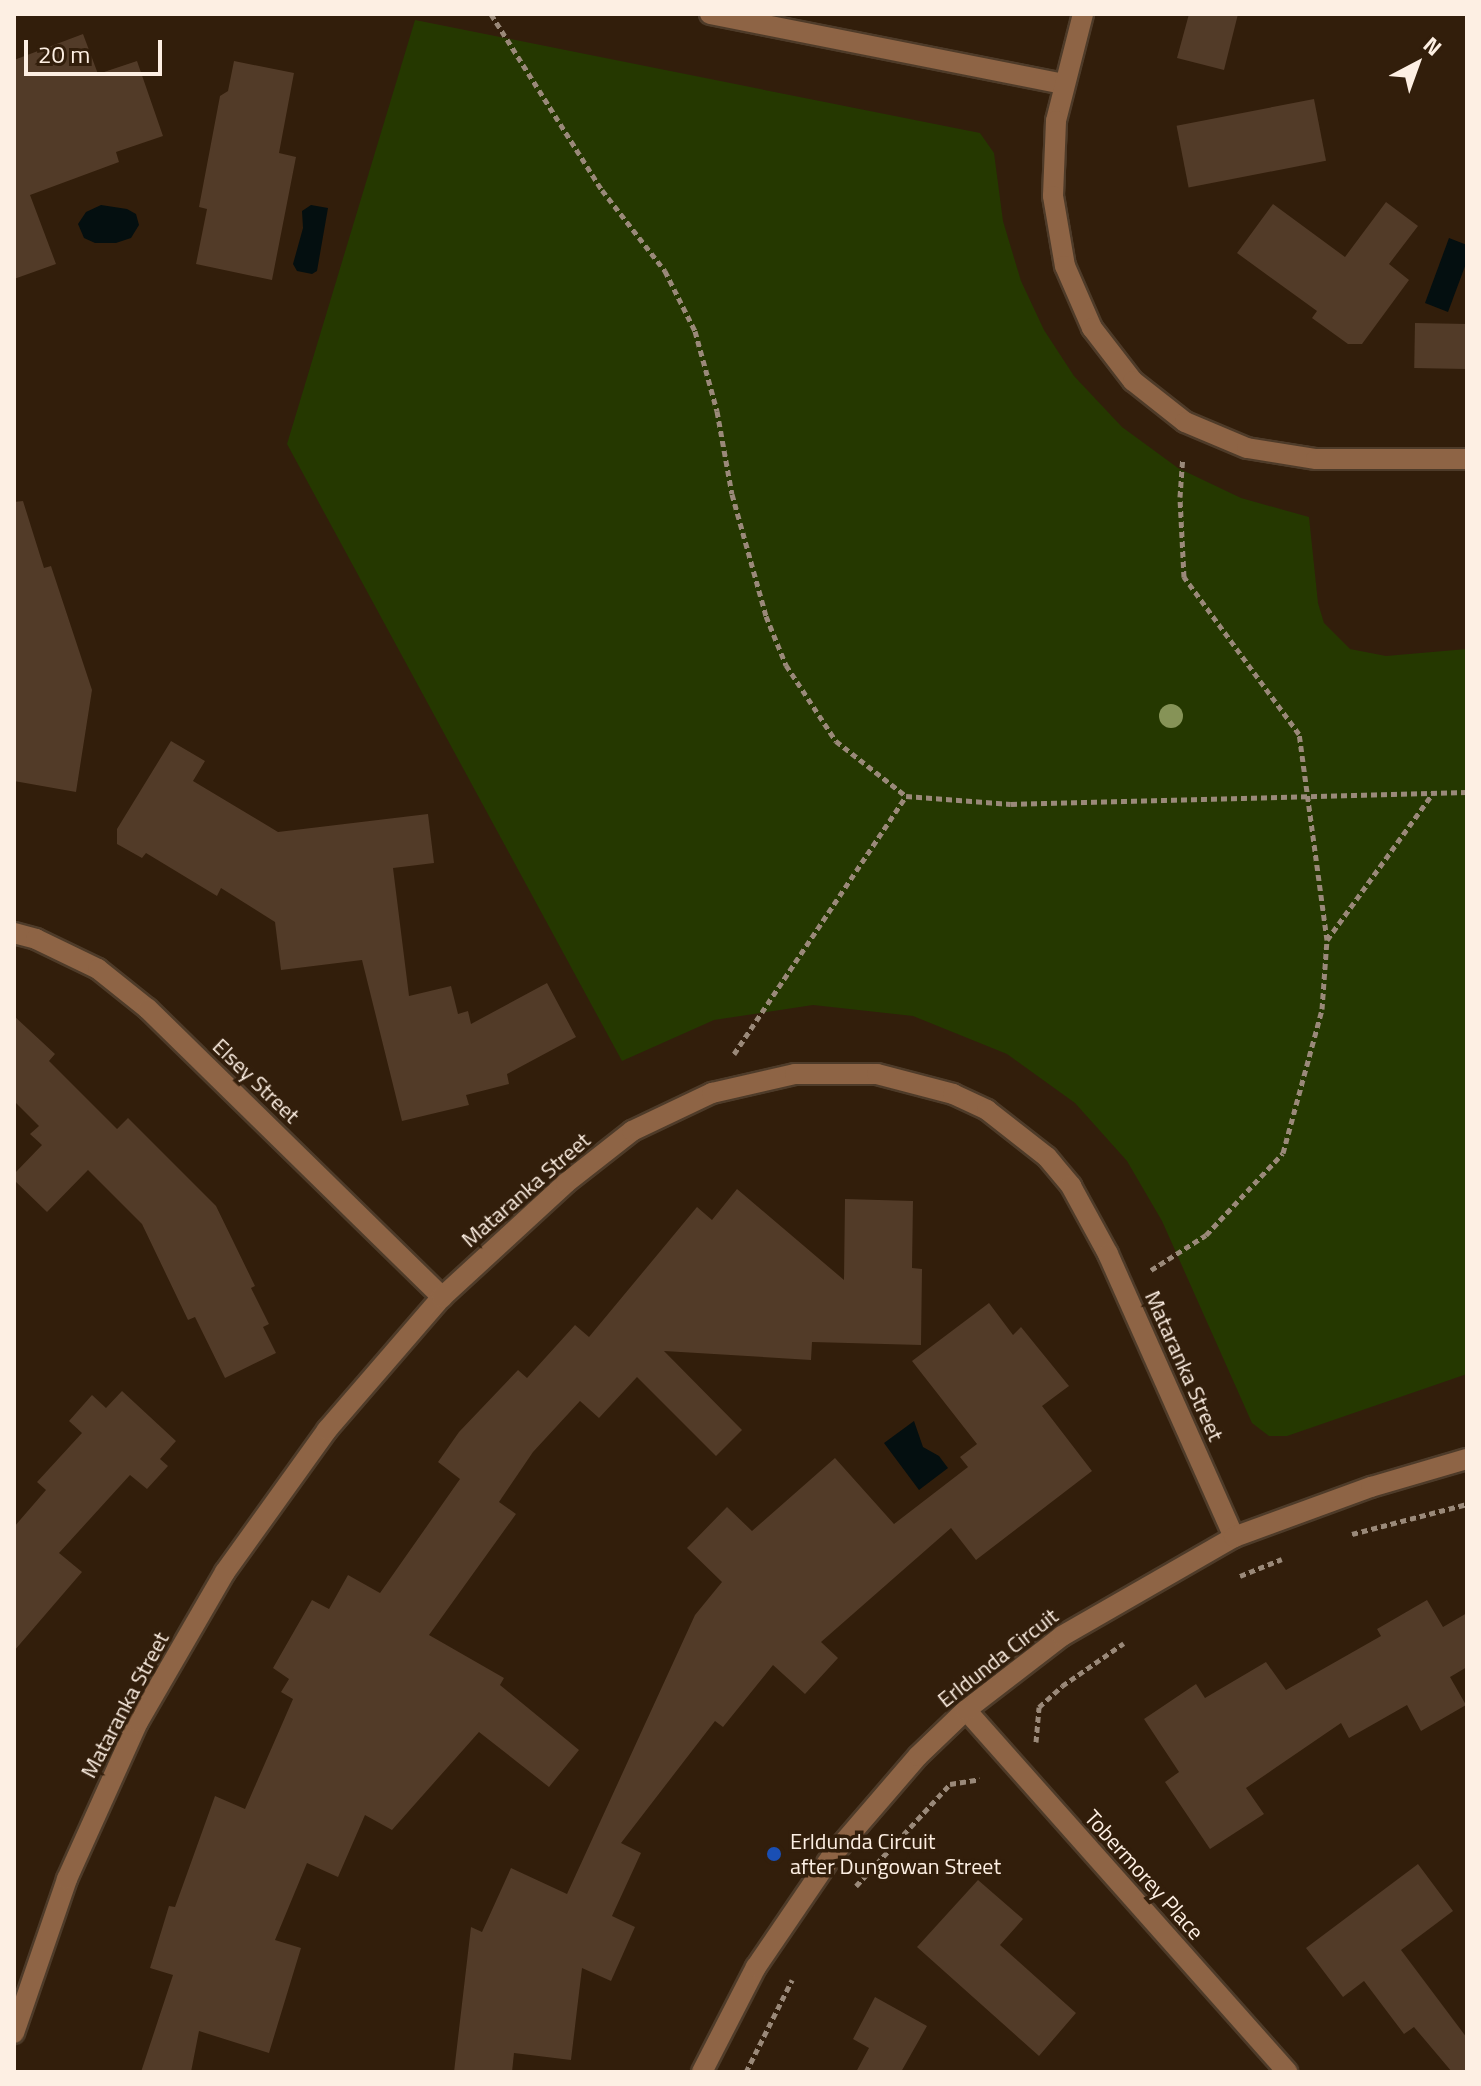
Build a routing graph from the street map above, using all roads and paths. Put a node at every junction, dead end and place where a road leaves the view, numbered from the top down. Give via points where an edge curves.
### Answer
1 (491, 14) edge
2 (710, 14) edge
3 (1083, 14) edge
4 (1064, 84) junction
5 (1185, 422) junction
6 (1467, 459) edge
7 (1467, 792) edge
8 (1434, 793) junction
9 (906, 796) junction
10 (1308, 796) junction
11 (14, 933) edge
12 (1327, 940) junction
13 (737, 1087) junction
14 (1123, 1288) junction
15 (442, 1297) junction
16 (1467, 1459) edge
17 (1467, 1504) edge
18 (1234, 1537) junction
19 (1341, 1537) dead end
20 (1285, 1558) dead end
21 (1229, 1581) dead end
22 (1135, 1636) dead end
23 (966, 1710) junction
24 (1013, 1763) junction
25 (853, 1889) dead end
26 (793, 1977) dead end
27 (14, 2033) edge
28 (702, 2072) edge
29 (746, 2072) edge
30 (1287, 2072) edge

1 - 9 path via 602,190 665,271 695,331 749,555 786,665 836,741
2 - 4 street
3 - 4 street
4 - 5 street via 1056,121 1053,196 1065,266 1092,328 1133,381
5 - 6 street via 1247,448 1316,459
5 - 10 path via 1180,497 1184,577 1299,734
7 - 8 path
8 - 10 path
8 - 12 path
9 - 10 path via 1011,804
9 - 13 path via 731,1057
10 - 12 path
11 - 15 street, Elsey Street via 98,969 148,1009
12 - 14 path via 1322,1009 1283,1153 1206,1235
13 - 14 street, Mataranka Street via 795,1074 877,1074 953,1094 987,1110 1047,1157 1071,1186
13 - 15 street, Mataranka Street via 712,1093 632,1131 566,1183
14 - 18 street, Mataranka Street
15 - 27 street, Mataranka Street via 327,1430 217,1586 138,1722 73,1865
16 - 18 street, Erldunda Circuit
17 - 19 path
18 - 23 street, Erldunda Circuit via 1062,1636
20 - 21 path
22 - 24 path via 1039,1707 1039,1739
23 - 24 street, Tobermorey Place
23 - 28 street, Erldunda Circuit via 918,1756 831,1857 756,1967
24 - 25 path via 989,1784 978,1778 950,1784
24 - 30 street, Tobermorey Place
26 - 29 path

